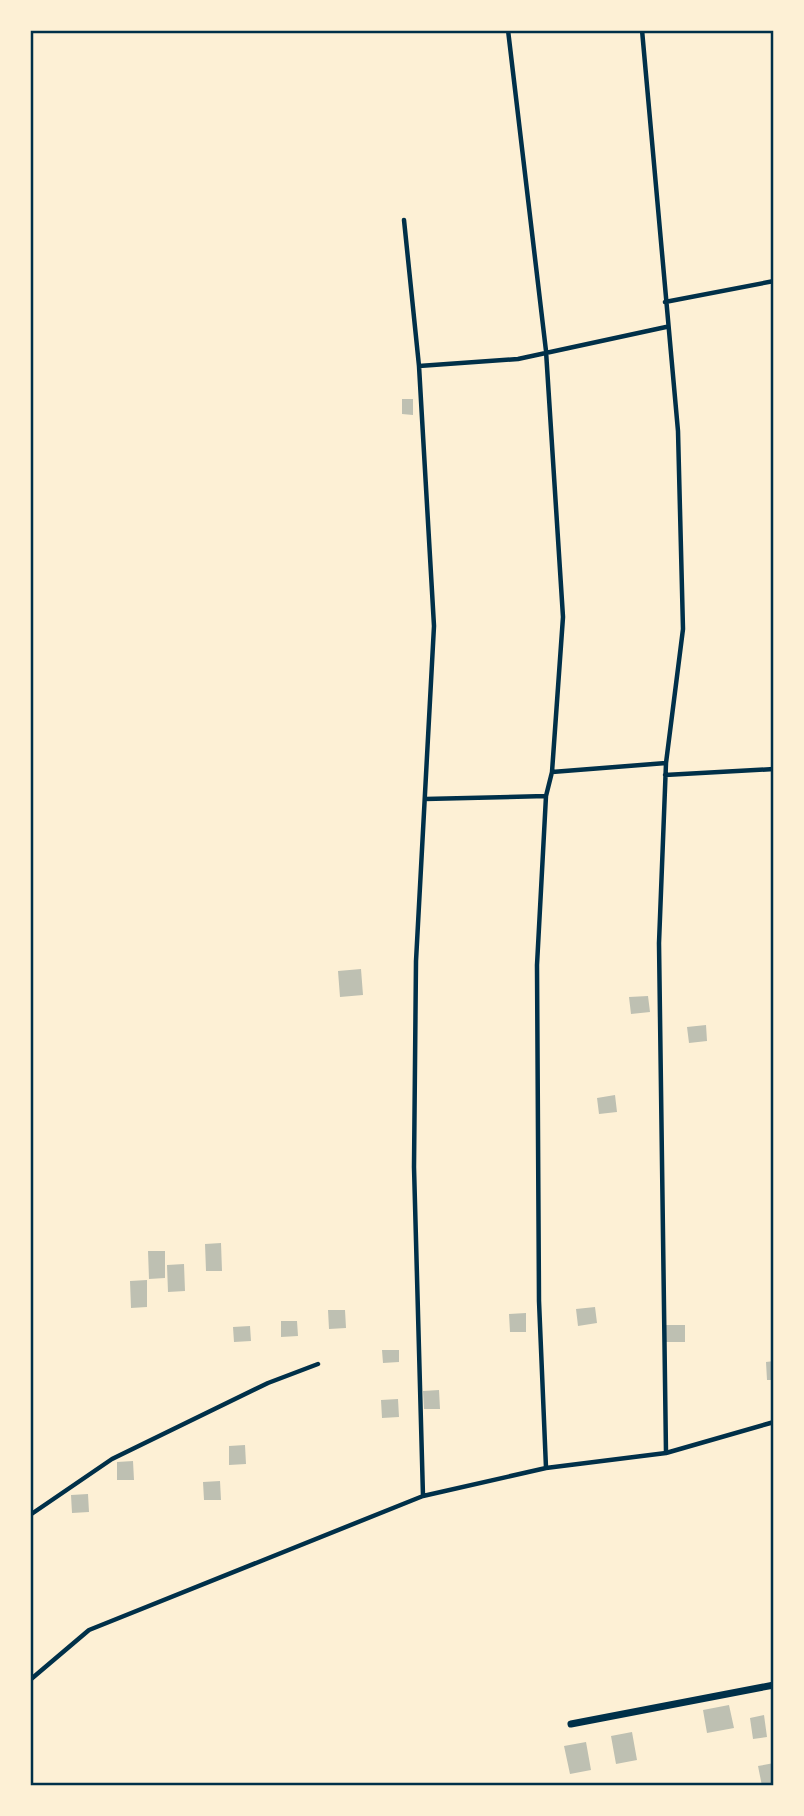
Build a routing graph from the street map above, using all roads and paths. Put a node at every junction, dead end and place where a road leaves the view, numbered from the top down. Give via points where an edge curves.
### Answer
1 (508, 30) edge
2 (642, 30) edge
3 (404, 220) dead end
4 (774, 281) edge
5 (665, 302) junction
6 (666, 327) junction
7 (546, 351) junction
8 (419, 366) junction
9 (666, 764) junction
10 (774, 769) edge
11 (552, 772) junction
12 (665, 775) junction
13 (546, 796) junction
14 (425, 799) junction
15 (318, 1364) dead end
16 (774, 1422) edge
17 (666, 1453) junction
18 (546, 1468) junction
19 (423, 1496) junction
20 (30, 1515) edge
21 (30, 1680) edge
22 (774, 1685) edge
23 (571, 1724) dead end

1 - 7 lane
2 - 5 lane
3 - 8 lane
4 - 5 lane
5 - 6 lane
6 - 7 lane
6 - 9 lane via 678,431 683,629
7 - 8 lane via 518,359
7 - 11 lane via 563,617
8 - 14 lane via 434,626
9 - 11 lane
9 - 12 lane
10 - 12 lane
11 - 13 lane
12 - 17 lane via 659,983
13 - 14 lane
13 - 18 lane via 537,965 539,1301
14 - 19 lane via 416,961 414,1167
15 - 20 lane via 268,1383 112,1459
16 - 17 lane
17 - 18 lane
18 - 19 lane
19 - 21 lane via 89,1630
22 - 23 street

